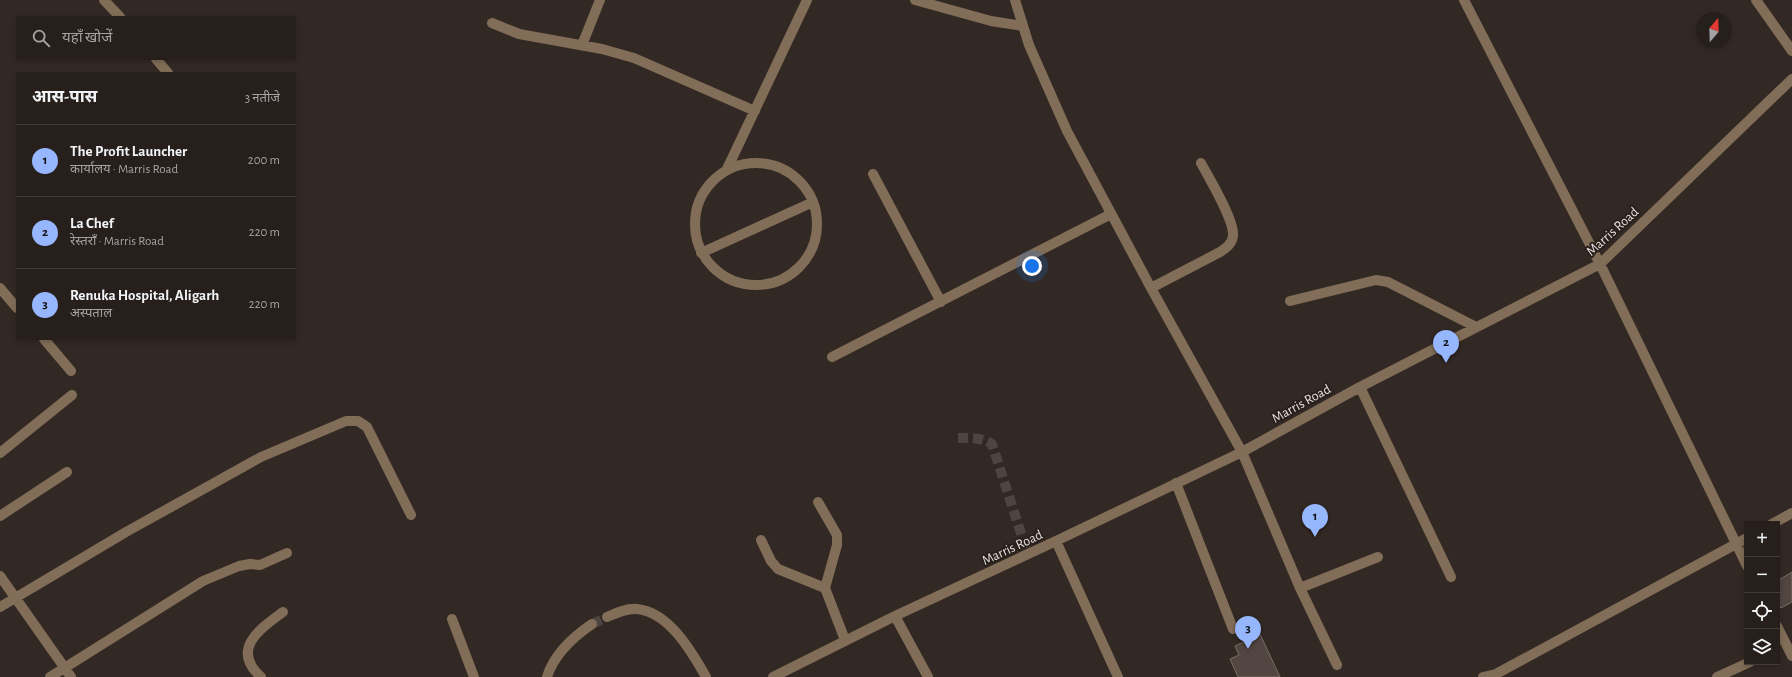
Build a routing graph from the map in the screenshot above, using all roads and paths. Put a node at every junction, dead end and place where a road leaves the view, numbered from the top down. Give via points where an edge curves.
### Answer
1 (104, 0) edge
2 (600, 0) edge
3 (807, 0) edge
4 (915, 0) edge
5 (1015, 0) edge
6 (1464, 0) edge
7 (1756, 0) edge
8 (119, 16) edge
9 (492, 22) dead end
10 (1023, 26) junction
11 (582, 45) junction
12 (1792, 51) edge
13 (157, 60) edge
14 (167, 72) edge
15 (1792, 79) edge
16 (755, 111) junction
17 (1201, 163) dead end
18 (727, 170) junction
19 (873, 174) dead end
20 (813, 202) junction
21 (1111, 214) junction
22 (701, 253) junction
23 (1600, 264) junction
24 (0, 288) edge
25 (1150, 288) junction
26 (1290, 301) dead end
27 (941, 302) junction
28 (16, 307) edge
29 (1476, 328) junction
30 (45, 340) edge
31 (832, 358) dead end
32 (71, 371) dead end
33 (1360, 387) junction
34 (72, 395) dead end
35 (1242, 452) junction
36 (0, 453) edge
37 (67, 472) dead end
38 (1176, 482) junction
39 (818, 502) dead end
40 (1792, 513) edge
41 (411, 515) dead end
42 (0, 516) edge
43 (1777, 521) edge
44 (761, 540) dead end
45 (1744, 540) edge
46 (1056, 542) junction
47 (1736, 544) junction
48 (287, 553) dead end
49 (1378, 558) dead end
50 (1744, 560) edge
51 (0, 576) edge
52 (1451, 577) dead end
53 (825, 588) junction
54 (1300, 588) junction
55 (15, 599) junction
56 (0, 607) edge
57 (283, 612) dead end
58 (895, 616) junction
59 (607, 617) tunnel mouth
60 (452, 619) dead end
61 (592, 624) tunnel mouth
62 (1233, 629) dead end
63 (1778, 629) edge
64 (845, 640) junction
65 (1787, 646) junction
66 (1780, 649) edge
67 (1792, 656) edge
68 (1337, 665) dead end
69 (1744, 665) edge
70 (65, 668) junction
71 (1497, 676) edge
72 (50, 677) edge
73 (71, 677) edge
74 (261, 677) edge
75 (474, 677) edge
76 (547, 677) edge
77 (706, 677) edge
78 (773, 677) edge
79 (928, 677) edge
80 (1118, 677) edge
81 (1483, 677) edge
82 (1717, 677) edge

1 - 8 street
2 - 11 street
3 - 16 street
4 - 10 street via 991,21
5 - 10 street
6 - 23 street
7 - 12 street
9 - 11 street via 519,34
10 - 21 street via 1067,131
11 - 16 street via 634,58
13 - 14 street
15 - 23 street, Marris Road
16 - 18 street
17 - 25 street via 1227,215 1233,230 1233,238 1229,246 1220,252
18 - 20 street via 751,163 775,166 796,177 807,188
18 - 22 street via 709,184 697,206 694,230
19 - 27 street
20 - 22 street
20 - 22 street via 818,219 815,243 804,264 785,279 761,286 738,283 716,272
21 - 25 street
21 - 27 street
23 - 29 street, Marris Road
23 - 47 street
24 - 28 street
25 - 35 street
26 - 29 street via 1376,280 1388,282
27 - 31 street
29 - 33 street, Marris Road
30 - 32 street
33 - 35 street, Marris Road
33 - 52 street
34 - 36 street
35 - 38 street, Marris Road
35 - 54 street
37 - 42 street
38 - 46 street, Marris Road
38 - 62 street
39 - 53 street via 837,535 837,545
40 - 43 street
41 - 55 street via 367,427 358,421 346,421 261,457 126,532
44 - 53 street via 778,569
45 - 47 street
46 - 58 street, Marris Road
46 - 80 street
47 - 50 street
47 - 71 street
48 - 70 street via 260,565 239,566 203,581
49 - 54 street
51 - 55 street
53 - 64 street
54 - 68 street
55 - 56 street
55 - 70 street
57 - 74 street via 260,628 249,646 247,654
58 - 64 street, Marris Road
58 - 79 street
59 - 77 street via 637,609 658,618 676,631
60 - 75 street
61 - 76 street via 570,640 558,655
63 - 65 street
64 - 78 street, Marris Road
65 - 66 street
65 - 67 street
69 - 82 street
70 - 72 street
70 - 73 street
71 - 81 street

